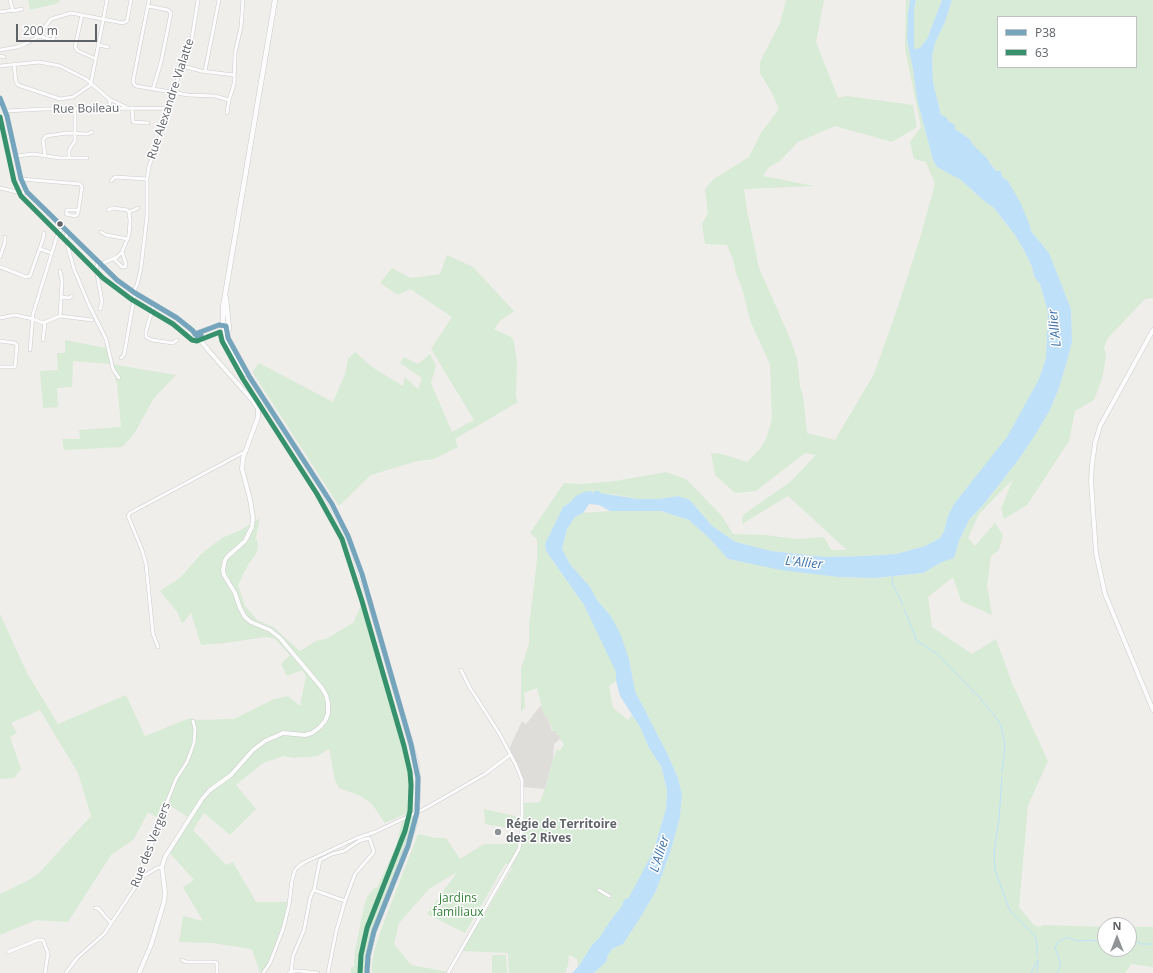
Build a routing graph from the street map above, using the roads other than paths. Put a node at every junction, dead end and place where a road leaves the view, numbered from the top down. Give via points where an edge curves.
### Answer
1 (10, 0) edge
2 (107, 0) edge
3 (131, 0) edge
4 (149, 0) edge
5 (198, 0) edge
6 (219, 0) edge
7 (243, 0) edge
8 (275, 0) edge
9 (148, 6) junction
10 (22, 9) dead end
11 (13, 10) junction
12 (0, 12) edge
13 (82, 15) junction
14 (103, 20) junction
15 (38, 36) junction
16 (54, 36) dead end
17 (98, 45) junction
18 (108, 47) dead end
19 (0, 50) edge
20 (96, 59) junction
21 (14, 64) junction
22 (0, 66) edge
23 (183, 66) junction
24 (205, 71) junction
25 (234, 75) junction
26 (91, 83) junction
27 (153, 89) junction
28 (173, 92) junction
29 (0, 98) edge
30 (109, 99) junction
31 (229, 100) junction
32 (117, 103) junction
33 (109, 108) junction
34 (116, 108) junction
35 (130, 108) junction
36 (166, 108) junction
37 (0, 109) edge
38 (5, 109) junction
39 (75, 109) junction
40 (227, 113) dead end
41 (148, 123) dead end
42 (92, 132) dead end
43 (75, 133) junction
44 (17, 156) junction
45 (44, 156) junction
46 (69, 158) junction
47 (87, 158) dead end
48 (21, 179) junction
49 (147, 179) junction
50 (111, 181) dead end
51 (0, 188) edge
52 (27, 192) junction
53 (138, 208) dead end
54 (78, 210) dead end
55 (108, 210) dead end
56 (129, 212) junction
57 (63, 228) junction
58 (67, 232) junction
59 (101, 232) dead end
60 (44, 233) dead end
61 (5, 237) dead end
62 (128, 239) junction
63 (40, 249) junction
64 (122, 252) junction
65 (52, 253) junction
66 (0, 257) edge
67 (114, 259) junction
68 (50, 261) junction
69 (54, 264) dead end
70 (99, 264) junction
71 (0, 267) edge
72 (60, 271) dead end
73 (134, 293) junction
74 (72, 296) dead end
75 (61, 297) junction
76 (154, 304) junction
77 (100, 309) dead end
78 (60, 316) junction
79 (0, 318) edge
80 (33, 319) junction
81 (92, 320) dead end
82 (45, 323) junction
83 (226, 326) junction
84 (1153, 330) edge
85 (196, 334) junction
86 (43, 340) dead end
87 (177, 340) dead end
88 (0, 341) edge
89 (30, 350) dead end
90 (121, 358) dead end
91 (0, 367) edge
92 (249, 376) junction
93 (119, 378) dead end
94 (246, 451) junction
95 (158, 647) dead end
96 (461, 670) dead end
97 (1153, 710) edge
98 (193, 721) dead end
99 (510, 755) junction
100 (417, 812) junction
101 (162, 867) junction
102 (139, 879) junction
103 (314, 890) junction
104 (599, 890) dead end
105 (609, 896) dead end
106 (345, 901) junction
107 (95, 908) dead end
108 (111, 923) junction
109 (8, 952) dead end
110 (182, 960) dead end
111 (290, 972) edge
112 (308, 972) edge
113 (45, 973) edge
114 (66, 973) edge
115 (139, 973) edge
116 (217, 973) edge
117 (263, 973) edge
118 (318, 973) edge
119 (328, 973) edge
120 (367, 973) edge
121 (448, 973) edge

1 - 11 street
2 - 14 street
3 - 14 street via 127,21 123,23
4 - 9 street
5 - 23 street, Rue Alexandre Vialatte via 192,38
6 - 24 street
7 - 25 street
8 - 83 main road via 226,295
9 - 27 street via 133,81 136,86
9 - 27 street via 171,12
10 - 11 street
11 - 12 street
13 - 14 street
13 - 15 street via 74,12 53,18
13 - 20 street via 75,47
14 - 17 street
15 - 16 street via 53,40
15 - 19 street via 21,46
17 - 18 street
17 - 20 street
20 - 26 street
21 - 22 street
21 - 26 street via 50,63
21 - 26 street via 18,85 60,99 73,97
23 - 24 street
23 - 28 street, Rue Alexandre Vialatte
24 - 25 street
25 - 31 street
26 - 30 street
27 - 28 street
28 - 31 street via 211,95
28 - 36 street, Rue Alexandre Vialatte
29 - 38 street
30 - 32 street
30 - 33 street
31 - 40 street
32 - 34 street
32 - 35 street
33 - 34 street, Rue Boileau
33 - 39 street, Rue Boileau
34 - 35 street, Rue Boileau
35 - 36 street, Rue Boileau
35 - 41 street via 133,122
36 - 49 street, Rue Alexandre Vialatte
37 - 38 street, Rue Boileau
38 - 39 street, Rue Boileau
38 - 44 street
39 - 43 street
42 - 43 street
43 - 45 street via 44,137
43 - 46 street via 75,143 69,150
44 - 45 street
44 - 48 street
45 - 46 street
46 - 47 street
48 - 52 street
48 - 54 street via 80,184 82,187
49 - 50 street via 115,177
49 - 73 street, Rue Alexandre Vialatte via 145,240
51 - 52 street
52 - 57 street
53 - 56 street
55 - 56 street via 112,208
56 - 62 street
57 - 58 street
57 - 65 street via 58,233
58 - 70 street
58 - 93 street via 66,240 74,269 106,340 113,369
59 - 62 street
60 - 63 street
61 - 66 street
62 - 64 street
63 - 65 street
63 - 71 street via 29,277
64 - 67 street
64 - 67 street via 125,268
65 - 68 street
67 - 70 street
68 - 69 street
68 - 80 street
70 - 73 street
70 - 77 street via 96,268 102,302
72 - 75 street
73 - 76 street
73 - 90 street, Rue Alexandre Vialatte via 124,355
74 - 75 street
75 - 78 street
76 - 85 street
76 - 87 street via 146,338 173,342
78 - 81 street
78 - 82 street
79 - 80 street via 15,315
80 - 82 street
80 - 89 street
82 - 86 street
83 - 85 main road
83 - 92 main road via 231,342
83 - 92 main road via 231,352
84 - 97 street via 1100,426 1095,443 1091,481 1096,553 1105,594
85 - 94 street via 254,401 258,409 258,417
88 - 91 street via 17,345 15,367
92 - 100 main road via 323,490 348,536 362,574 411,744 417,771
94 - 95 street via 128,516 146,564 153,634
94 - 101 street via 242,469 250,499 252,527 245,541 225,560 224,575 235,592 245,618 277,635 322,688 328,700 328,712 323,725 312,733 302,736 280,734 253,750 231,775 205,796 166,854
96 - 99 street
98 - 102 street, Rue des Vergers via 194,743 170,793
99 - 100 street via 485,774
99 - 121 street via 522,780 519,849
100 - 117 street via 298,866 292,880 283,929 270,963
100 - 120 main road via 406,852 374,931
101 - 102 street
101 - 115 street via 165,898 151,945
102 - 108 street, Rue des Vergers
103 - 106 street
103 - 106 street via 320,860 369,838 374,852 355,874
103 - 111 street
104 - 105 street
106 - 119 street
107 - 108 street via 98,908
108 - 114 street, Rue des Vergers via 104,934 77,958
109 - 113 street via 43,940 48,953
110 - 116 street via 216,962
111 - 112 street
112 - 118 street

